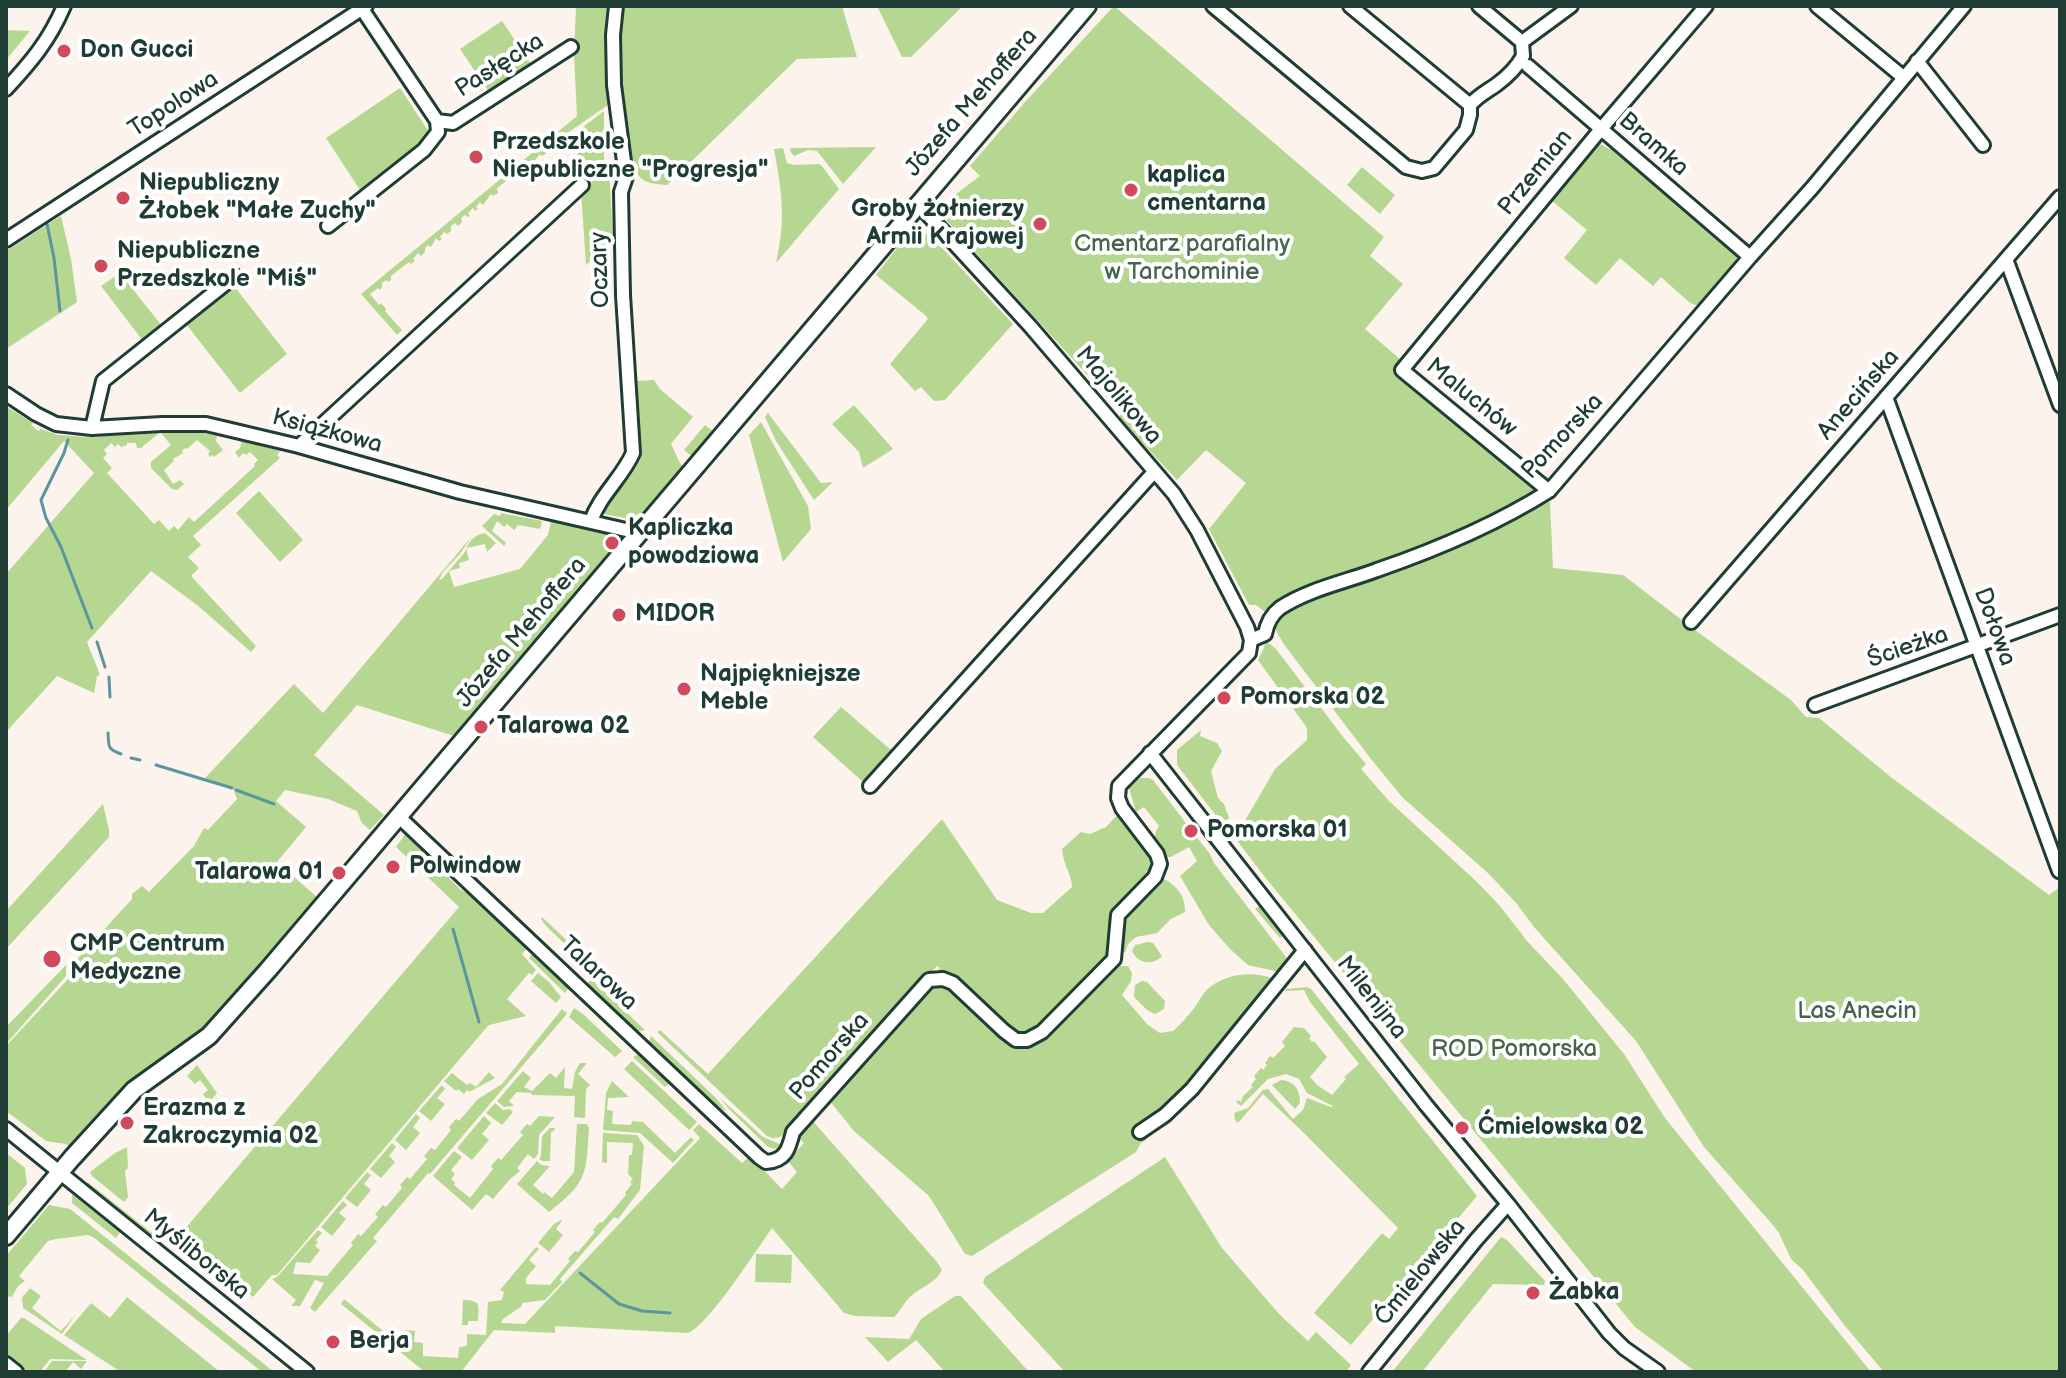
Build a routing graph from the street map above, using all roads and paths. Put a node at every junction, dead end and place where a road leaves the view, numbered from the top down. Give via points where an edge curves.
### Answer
1 (64, 6) edge
2 (616, 6) edge
3 (1087, 6) edge
4 (1213, 6) edge
5 (1350, 6) edge
6 (1479, 6) edge
7 (1571, 6) edge
8 (1706, 6) edge
9 (1817, 6) edge
10 (1964, 6) edge
11 (358, 8) edge
12 (1522, 42) junction
13 (571, 47) dead end
14 (1917, 61) junction
15 (1528, 66) dead end
16 (1903, 77) junction
17 (6, 89) edge
18 (1470, 105) junction
19 (438, 126) junction
20 (1601, 129) junction
21 (1983, 145) dead end
22 (582, 185) dead end
23 (2060, 197) edge
24 (918, 204) junction
25 (328, 226) dead end
26 (6, 240) edge
27 (1750, 257) junction
28 (2006, 259) junction
29 (235, 276) dead end
30 (1402, 370) joint
31 (6, 394) edge
32 (1886, 397) junction
33 (2060, 405) edge
34 (92, 428) junction
35 (299, 446) junction
36 (1154, 472) junction
37 (1549, 491) junction
38 (591, 521) junction
39 (639, 533) junction
40 (2060, 615) edge
41 (1691, 622) dead end
42 (1251, 640) junction
43 (1978, 646) junction
44 (1815, 705) dead end
45 (1150, 753) junction
46 (870, 786) dead end
47 (398, 816) junction
48 (2059, 871) edge
49 (1305, 950) junction
50 (6, 1129) edge
51 (1140, 1132) dead end
52 (769, 1162) joint
53 (59, 1172) junction
54 (1508, 1204) junction
55 (6, 1236) edge
56 (6, 1364) edge
57 (16, 1372) edge
58 (307, 1372) edge
59 (1369, 1372) edge
60 (1658, 1372) edge

1 - 17 street via 50,36
2 - 38 street, Oczary via 613,70 626,177 621,192 623,280 633,453
3 - 24 street, Józefa Mehoffera
4 - 18 street via 1406,167 1434,168 1466,130
5 - 18 street
6 - 12 street
7 - 12 street
8 - 20 street, Przemian
9 - 16 street
10 - 14 street, Pomorska
11 - 19 street, Pasłęcka
11 - 26 street, Topolowa
12 - 18 street via 1521,61
13 - 19 street, Pasłęcka via 453,123
14 - 16 street, Pomorska
14 - 21 street
15 - 20 street, Bramka
16 - 27 street, Pomorska
19 - 25 street via 424,150
20 - 27 street, Bramka
20 - 30 street, Przemian
22 - 35 street
23 - 28 street, Anecińska
24 - 36 street, Majolikowa
24 - 39 street, Józefa Mehoffera
27 - 37 street, Pomorska
28 - 32 street, Anecińska
28 - 33 street
29 - 34 street via 103,381
30 - 37 street, Maluchów
31 - 34 street, Książkowa via 56,424
32 - 41 street, Anecińska
32 - 43 street, Dołowa
34 - 35 street, Książkowa via 206,424
35 - 38 street, Książkowa via 460,492
36 - 42 street, Majolikowa via 1197,530
36 - 46 street
37 - 42 street, Pomorska via 1483,529 1278,609 1265,634
38 - 39 street, Książkowa
39 - 47 street, Józefa Mehoffera
40 - 43 street, Ścieżka
42 - 45 street, Pomorska via 1249,653
43 - 44 street, Ścieżka
43 - 48 street, Dołowa
45 - 49 street, Milenijna
45 - 52 street, Pomorska via 1119,786 1118,798 1160,864 1155,877 1118,915 1114,959 1042,1032 1027,1040 1016,1040 1004,1031 953,983 929,980 793,1132 791,1147
47 - 52 street, Talarowa
47 - 53 street, Józefa Mehoffera via 209,1036 134,1090
49 - 51 street via 1192,1089
49 - 54 street, Milenijna
50 - 53 street, Myśliborska
53 - 55 street, Józefa Mehoffera
53 - 58 street, Myśliborska
54 - 59 street, Ćmielowska
54 - 60 street, Milenijna via 1609,1333
56 - 57 street

